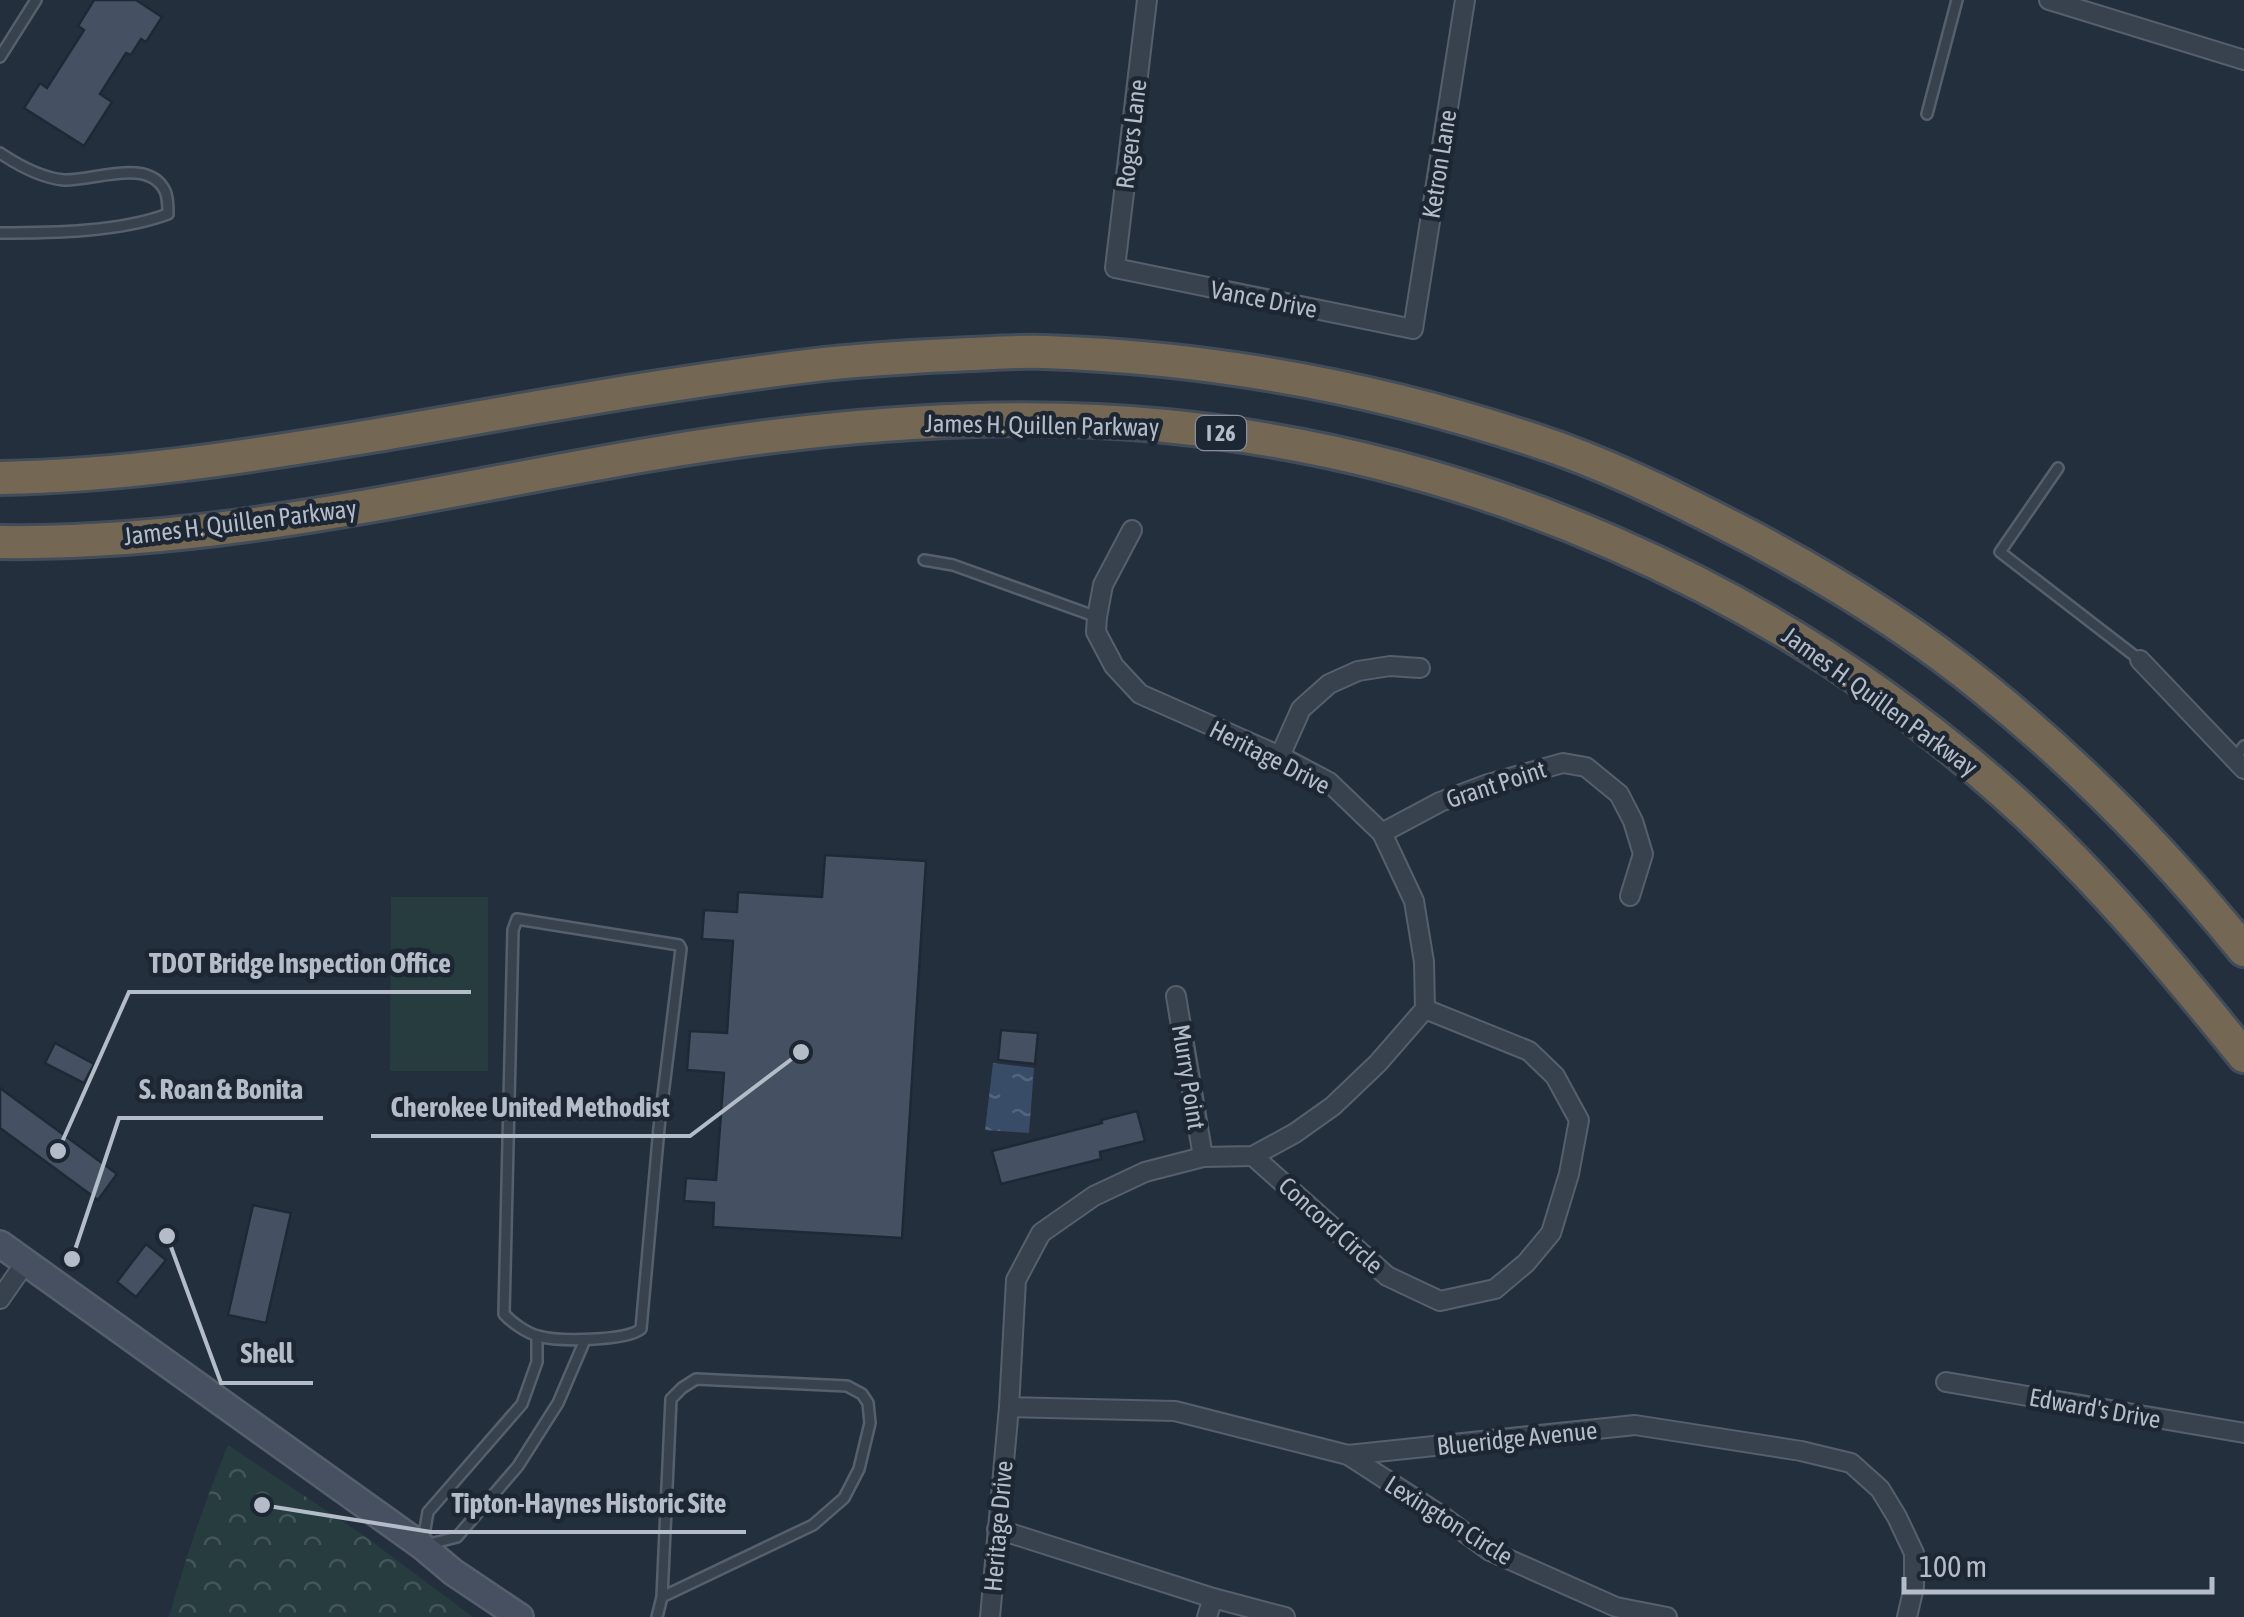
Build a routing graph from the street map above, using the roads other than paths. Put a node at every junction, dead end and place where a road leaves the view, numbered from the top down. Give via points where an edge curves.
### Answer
1 (36, 0) edge
2 (1147, 0) edge
3 (1465, 0) edge
4 (1957, 0) edge
5 (2049, 0) edge
6 (0, 57) edge
7 (2244, 60) edge
8 (1927, 114) dead end
9 (0, 154) edge
10 (0, 233) edge
11 (1115, 268) joint
12 (1412, 329) joint
13 (2058, 468) dead end
14 (0, 478) edge
15 (1132, 530) dead end
16 (0, 542) edge
17 (924, 560) dead end
18 (1097, 617) junction
19 (2140, 660) joint
20 (1420, 668) dead end
21 (1280, 756) junction
22 (2241, 758) edge
23 (1382, 834) junction
24 (1630, 896) dead end
25 (2244, 950) edge
26 (1176, 996) dead end
27 (1425, 1008) junction
28 (2244, 1056) edge
29 (1253, 1156) junction
30 (1203, 1157) junction
31 (0, 1244) edge
32 (25, 1263) junction
33 (0, 1300) edge
34 (537, 1336) junction
35 (585, 1340) junction
36 (1946, 1382) dead end
37 (1009, 1407) junction
38 (2244, 1433) edge
39 (1348, 1455) junction
40 (997, 1529) junction
41 (422, 1546) junction
42 (662, 1597) junction
43 (1214, 1598) junction
44 (520, 1617) edge
45 (657, 1617) edge
46 (990, 1617) edge
47 (1207, 1617) edge
48 (1285, 1617) edge
49 (1667, 1617) edge
50 (1906, 1617) edge

1 - 6 lane
2 - 11 street, Rogers Lane
3 - 12 street, Ketron Lane
4 - 8 lane
5 - 7 street
9 - 10 lane via 62,180 144,172 166,192 168,214 145,223
11 - 12 street, Vance Drive
13 - 19 lane via 2000,552
14 - 25 highway via 214,462 666,384 944,355 1148,358 1359,390 1565,451 1665,493 1876,610 1983,687 2062,756
15 - 18 street via 1103,585
16 - 28 highway, James H. Quillen Parkway / I 26 via 166,535 324,514 703,446 935,422 1163,426 1372,460 1592,532 1700,584 1835,664 2003,792 2098,884
17 - 18 lane
18 - 21 street, Heritage Drive via 1096,632 1114,666 1140,694
19 - 22 street
20 - 21 street via 1358,671 1329,684 1302,709
21 - 23 street, Heritage Drive via 1329,782
23 - 24 street, Grant Point via 1488,784 1564,763 1586,767 1619,794 1633,821 1643,854
23 - 27 street, Heritage Drive via 1414,900
26 - 30 street, Murry Point
27 - 29 street, Heritage Drive via 1333,1106
27 - 29 street, Concord Circle via 1529,1052 1554,1076 1579,1120 1552,1234 1526,1263 1495,1289 1440,1300 1387,1276
29 - 30 street, Heritage Drive
30 - 37 street, Heritage Drive via 1145,1172 1094,1196 1042,1233 1016,1280
31 - 32 main road
32 - 33 street
32 - 41 main road
34 - 35 lane
34 - 35 lane via 504,1314 517,919 682,950 642,1329 633,1336
34 - 41 lane via 522,1404 428,1512
35 - 41 lane via 558,1403 518,1466 457,1537
36 - 38 street, Edward's Drive
37 - 39 street, Blueridge Avenue via 1175,1411
37 - 40 street, Heritage Drive
39 - 49 street, Lexington Circle via 1490,1550 1616,1607
39 - 50 street, Blueridge Avenue via 1634,1425 1851,1463 1880,1489 1914,1553
40 - 43 street
40 - 46 street, Heritage Drive
41 - 44 main road
42 - 42 lane via 672,1400 682,1388 696,1379 848,1386 862,1394 870,1423 859,1470 844,1498 813,1525
42 - 45 lane
43 - 47 street
43 - 48 street

